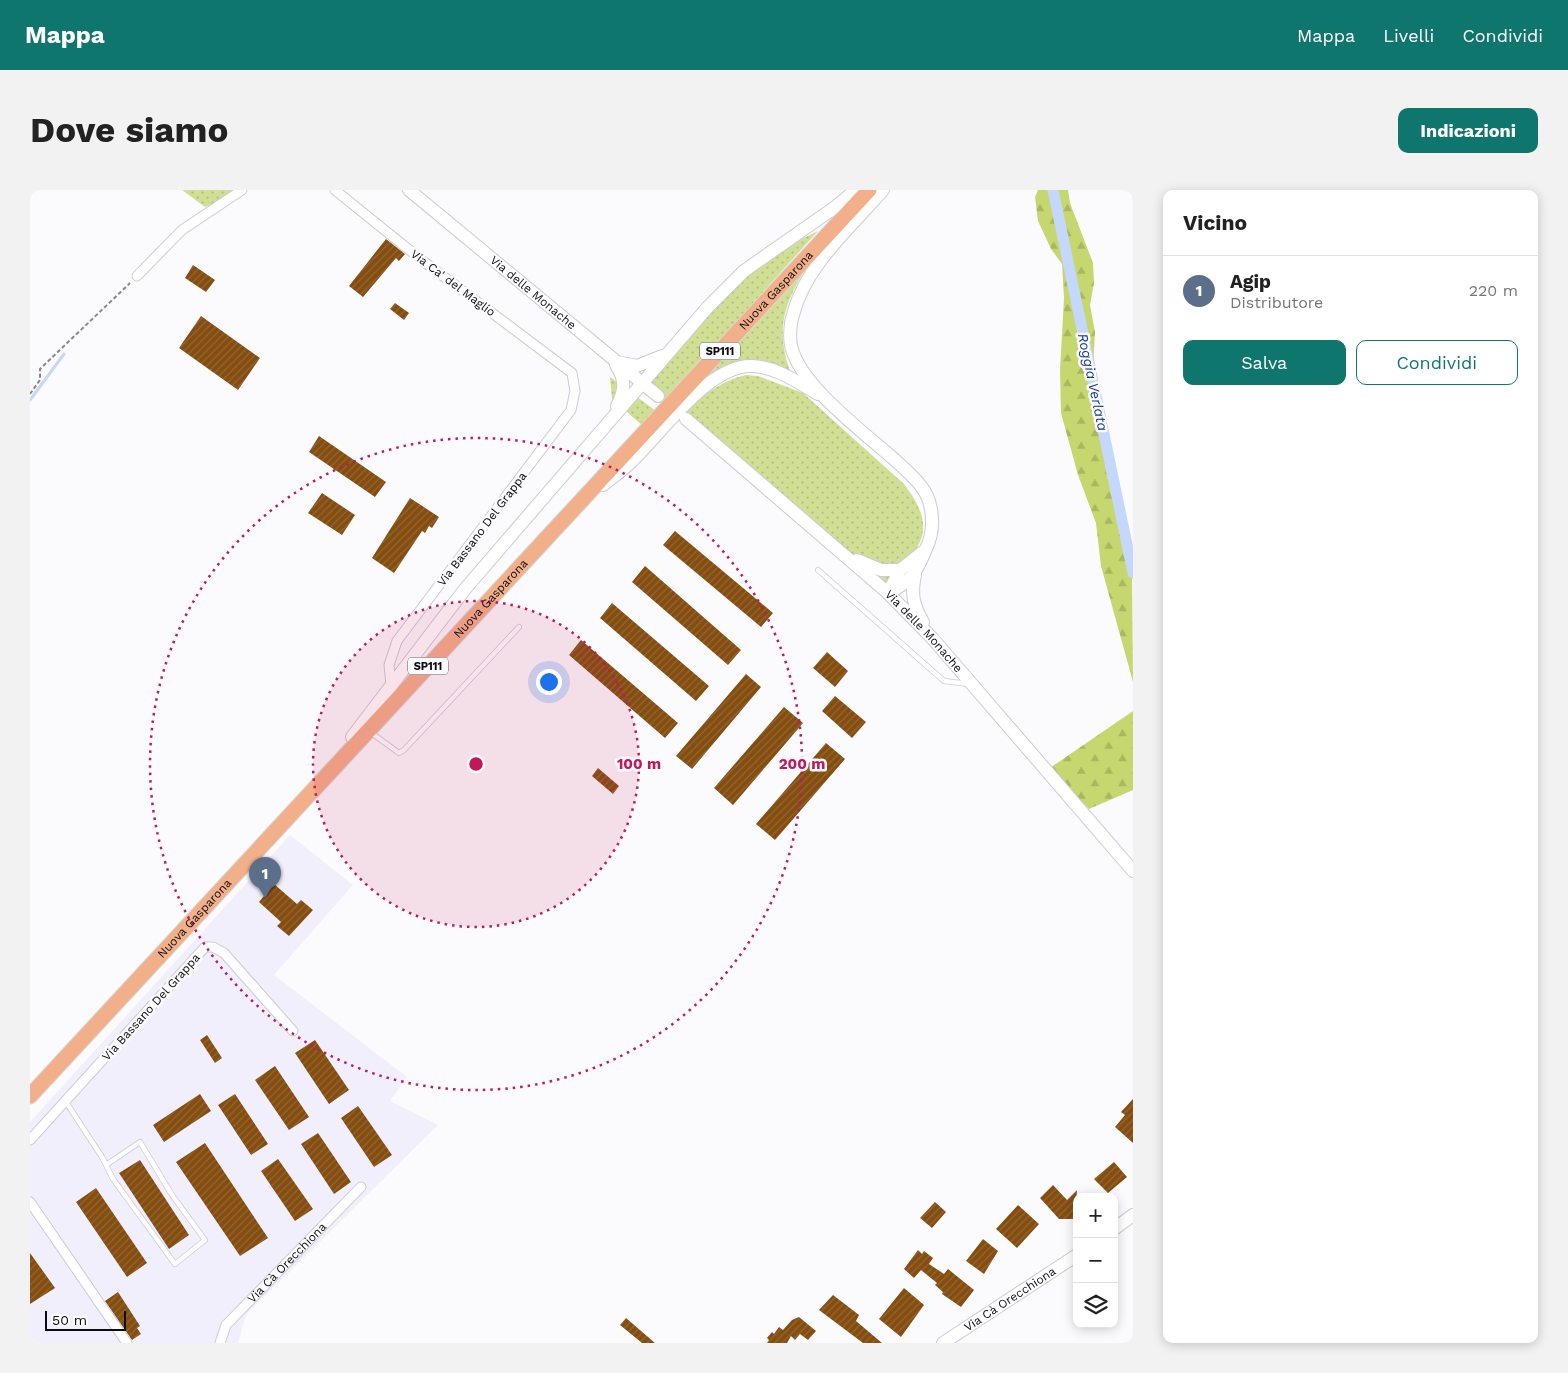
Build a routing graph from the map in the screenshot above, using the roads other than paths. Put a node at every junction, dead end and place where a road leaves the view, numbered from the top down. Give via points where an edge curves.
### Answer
1 (242, 190) edge
2 (336, 190) edge
3 (409, 190) edge
4 (856, 190) edge
5 (869, 190) edge
6 (883, 190) edge
7 (137, 276) road end
8 (665, 355) junction
9 (613, 361) junction
10 (572, 373) joint
11 (642, 382) junction
12 (658, 396) dead end
13 (827, 399) junction
14 (612, 417) junction
15 (686, 419) dead end
16 (571, 512) junction
17 (926, 549) junction
18 (847, 556) junction
19 (818, 570) dead end
20 (900, 570) junction
21 (915, 575) junction
22 (888, 593) junction
23 (519, 627) dead end
24 (933, 639) junction
25 (971, 684) junction
26 (390, 685) junction
27 (368, 732) junction
28 (286, 821) junction
29 (1133, 871) edge
30 (292, 1032) dead end
31 (30, 1096) edge
32 (66, 1102) junction
33 (31, 1137) edge
34 (106, 1165) junction
35 (361, 1187) dead end
36 (30, 1202) edge
37 (1133, 1215) edge
38 (1118, 1225) edge
39 (1073, 1258) edge
40 (127, 1343) edge
41 (220, 1343) edge
42 (943, 1343) edge

1 - 7 street via 182,230
2 - 10 street, Via Ca' del Maglio via 422,261
3 - 9 street, Via delle Monache
4 - 8 street via 744,271
5 - 16 main road, Nuova Gasparona / SP111
6 - 13 street via 816,268 792,316 791,348 802,371
8 - 9 street via 637,366
8 - 11 street
9 - 11 street, Via delle Monache
9 - 14 street via 624,376 623,393
10 - 26 street, Via Bassano Del Grappa via 575,391 571,410 396,641 389,665
11 - 12 street, Via delle Monache
11 - 14 street
13 - 16 street via 778,370 751,366 728,371 706,386 632,461
13 - 17 street via 917,480 929,500 932,521
14 - 26 street via 465,589
15 - 18 street, Via delle Monache
16 - 27 main road, Nuova Gasparona / SP111
17 - 20 street
17 - 21 street
18 - 20 street via 881,570
18 - 22 street, Via delle Monache
19 - 25 lane via 944,681
20 - 22 street
21 - 22 street
21 - 24 street via 912,592 915,608
22 - 24 street, Via delle Monache
23 - 27 lane via 404,750 399,753
24 - 25 street, Via delle Monache
25 - 29 street, Via delle Monache
26 - 28 street via 364,724 313,780
27 - 28 main road, Nuova Gasparona / SP111
28 - 31 main road, Nuova Gasparona / SP111
30 - 32 street, Via Bassano Del Grappa via 224,953 213,947 204,947
32 - 33 street, Via Bassano Del Grappa
32 - 34 lane
34 - 34 lane via 175,1264 205,1240 172,1195 140,1142
35 - 41 street, Via Cà Orecchiona via 226,1325
36 - 40 street
37 - 38 street
39 - 42 street, Via Cà Orecchiona

